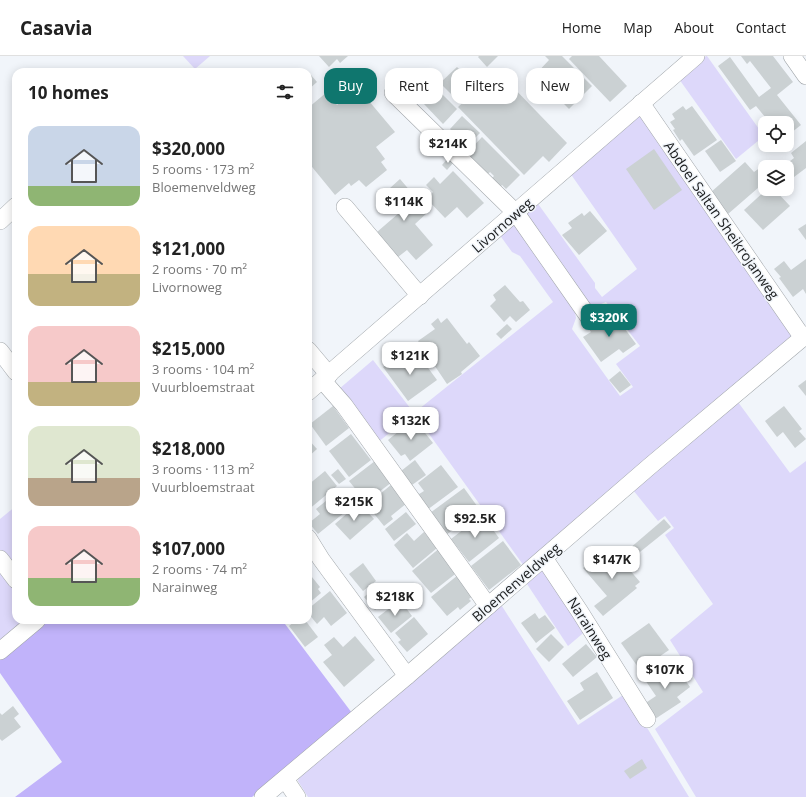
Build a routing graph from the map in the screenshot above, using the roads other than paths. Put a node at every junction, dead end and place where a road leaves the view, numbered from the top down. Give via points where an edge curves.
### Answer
1 (696, 56) edge
2 (792, 56) edge
3 (806, 76) edge
4 (641, 103) junction
5 (404, 104) edge
6 (345, 207) dead end
7 (12, 210) edge
8 (516, 213) junction
9 (0, 221) edge
10 (420, 296) junction
11 (588, 316) dead end
12 (804, 337) edge
13 (0, 351) edge
14 (312, 356) edge
15 (12, 367) edge
16 (326, 378) junction
17 (312, 389) edge
18 (312, 545) edge
19 (544, 558) junction
20 (0, 559) edge
21 (12, 575) edge
22 (488, 606) junction
23 (32, 624) edge
24 (0, 650) edge
25 (407, 676) junction
26 (647, 719) dead end
27 (285, 779) junction
28 (263, 797) edge
29 (297, 797) edge

1 - 4 street, Livornoweg
2 - 3 street
4 - 8 street, Livornoweg
4 - 12 street, Abdoel Saltan Sheikrojanweg
5 - 8 street
6 - 10 street
7 - 9 street
8 - 10 street, Livornoweg
8 - 11 street
10 - 16 street, Livornoweg
12 - 19 street, Bloemenveldweg
13 - 15 street
14 - 16 street
16 - 17 street, Livornoweg
16 - 22 street
18 - 25 street
19 - 22 street, Bloemenveldweg
19 - 26 street, Narainweg
20 - 21 street
22 - 25 street, Bloemenveldweg
23 - 24 street
25 - 27 street, Bloemenveldweg
27 - 28 street, Bloemenveldweg
27 - 29 street

